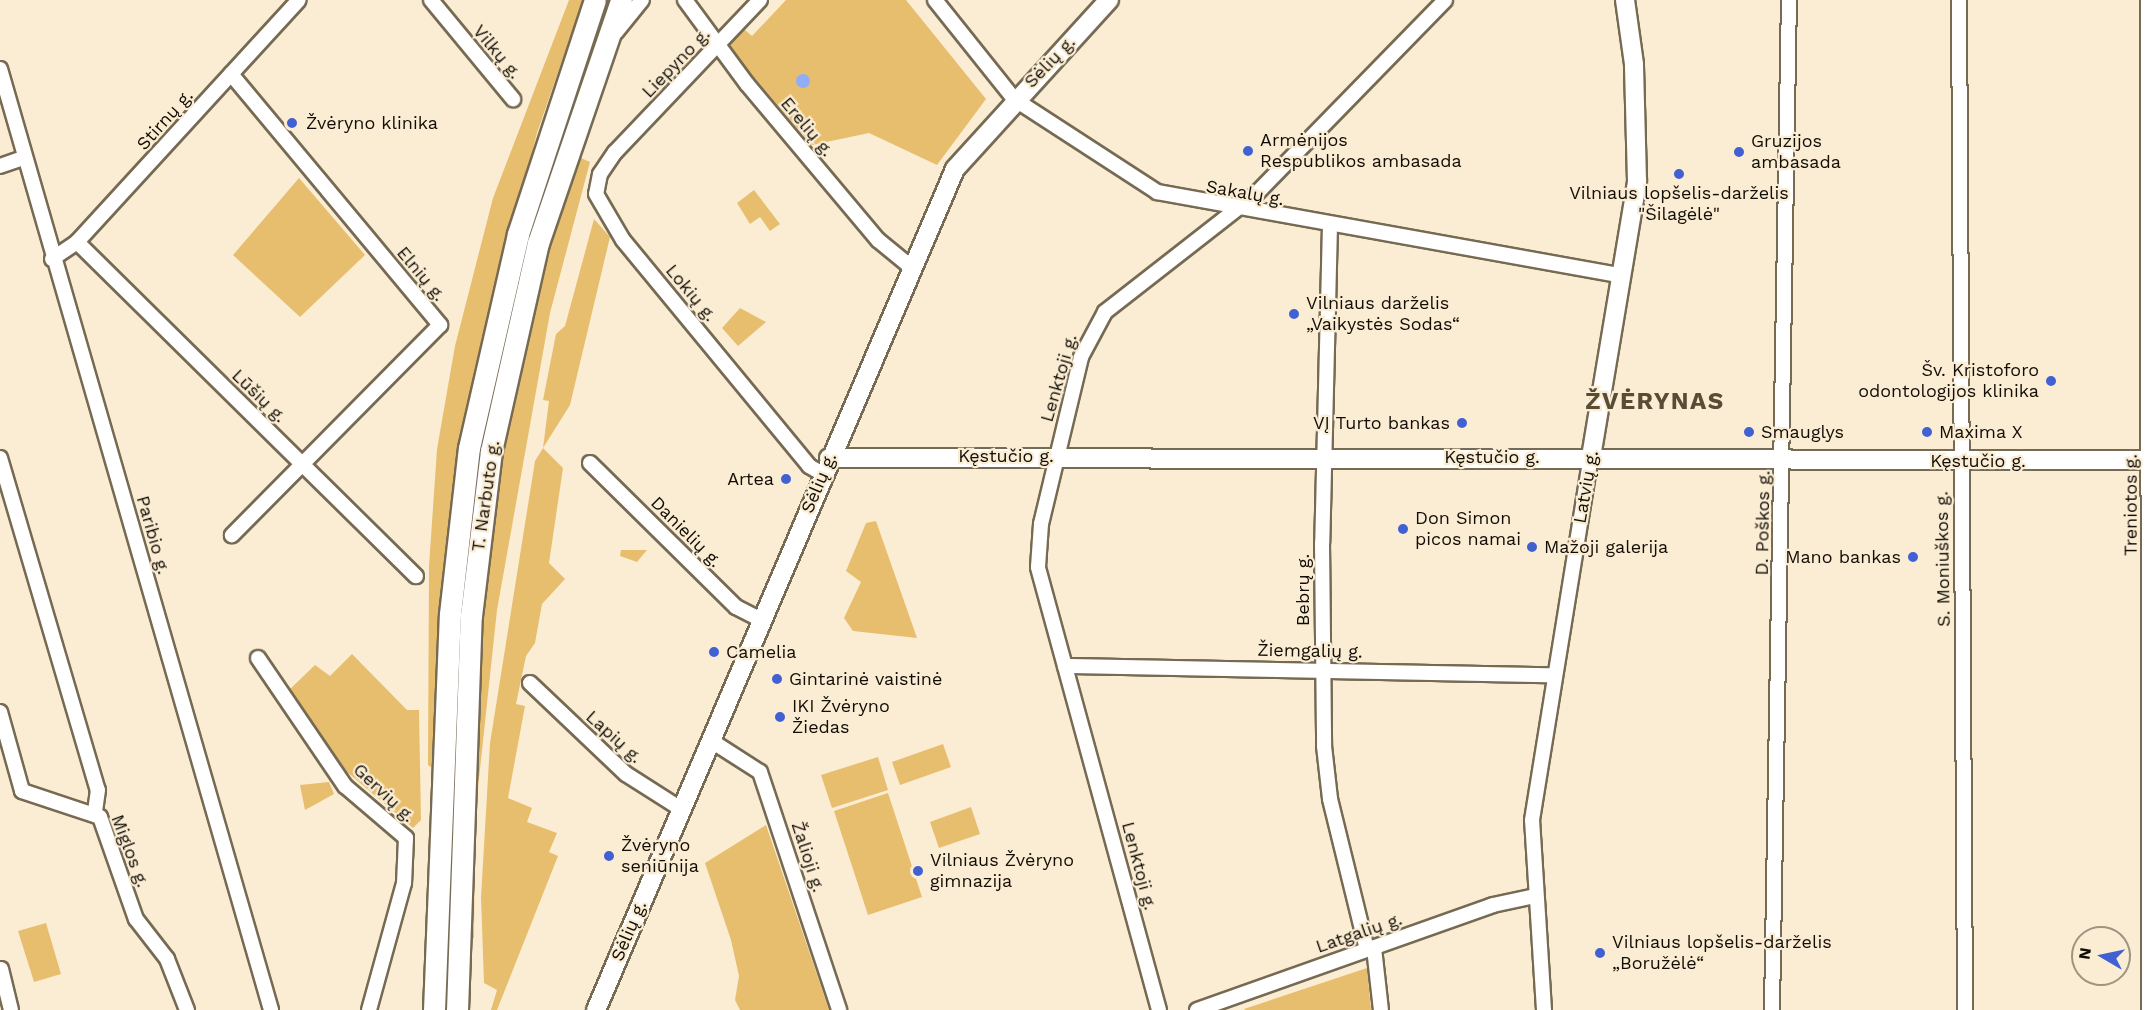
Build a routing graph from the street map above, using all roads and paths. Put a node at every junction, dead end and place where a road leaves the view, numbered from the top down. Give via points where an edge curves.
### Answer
1 (299, 0) edge
2 (431, 0) edge
3 (595, 0) edge
4 (621, 0) edge
5 (642, 0) edge
6 (685, 0) edge
7 (760, 0) edge
8 (935, 0) edge
9 (1109, 0) edge
10 (1445, 0) edge
11 (1625, 0) edge
12 (1789, 0) edge
13 (1959, 0) edge
14 (2148, 0) edge
15 (719, 45) junction
16 (602, 51) junction
17 (0, 69) edge
18 (231, 74) junction
19 (513, 99) dead end
20 (1014, 99) junction
21 (642, 124) joint
22 (23, 158) junction
23 (0, 166) edge
24 (1238, 211) junction
25 (1330, 225) junction
26 (77, 242) junction
27 (52, 259) junction
28 (911, 267) junction
29 (1622, 276) junction
30 (1057, 456) junction
31 (1591, 457) junction
32 (0, 458) edge
33 (1324, 458) junction
34 (1782, 460) junction
35 (2152, 460) edge
36 (1960, 461) junction
37 (590, 462) dead end
38 (304, 464) junction
39 (826, 466) junction
40 (232, 535) dead end
41 (417, 576) dead end
42 (761, 620) junction
43 (258, 658) dead end
44 (1065, 666) junction
45 (1321, 669) junction
46 (1554, 675) junction
47 (530, 683) dead end
48 (0, 712) edge
49 (710, 740) junction
50 (681, 809) junction
51 (95, 812) junction
52 (1535, 896) junction
53 (1370, 949) junction
54 (1, 969) edge
55 (1230, 1005) edge
56 (11, 1010) edge
57 (187, 1010) edge
58 (271, 1010) edge
59 (369, 1010) edge
60 (434, 1010) edge
61 (457, 1010) edge
62 (596, 1010) edge
63 (839, 1010) edge
64 (1159, 1010) edge
65 (1197, 1010) edge
66 (1381, 1010) edge
67 (1544, 1010) edge
68 (1772, 1010) edge
69 (1965, 1010) edge
70 (2148, 1010) edge

1 - 18 street, Stirnų g.
2 - 19 street, Vilkų g.
3 - 60 main road, T. Narbuto g. via 518,234 469,448 450,614
4 - 16 main road, T. Narbuto g.
5 - 16 street
6 - 15 street, Erelių g.
7 - 15 street, Liepyno g.
8 - 20 street, Sakalų g.
9 - 20 main road, Sėlių g.
10 - 24 street, Lenktoji g.
11 - 29 main road, Latvių g. via 1637,170
12 - 34 street, D. Poškos g.
13 - 36 street, S. Moniuškos g.
14 - 35 street, Treniotos g.
15 - 21 street, Liepyno g.
15 - 28 street, Erelių g. via 878,240
16 - 61 main road, T. Narbuto g. via 538,243 491,451 471,628
17 - 22 street, Paribio g.
18 - 26 street, Stirnų g.
18 - 38 street, Elnių g. via 440,325
20 - 24 street, Sakalų g. via 1157,192
20 - 28 main road, Sėlių g. via 963,155
21 - 39 street, Lokių g. via 603,166 598,203 809,466
22 - 23 street
22 - 27 street, Paribio g.
24 - 25 street, Sakalų g.
24 - 30 street, Lenktoji g. via 1118,300 1095,325 1081,357
25 - 29 street, Sakalų g.
25 - 33 street, Bebrų g.
26 - 27 street, Stirnų g.
26 - 38 street, Lūšių g.
27 - 58 street, Paribio g.
28 - 39 main road, Sėlių g.
29 - 31 main road, Latvių g.
30 - 33 main road, Kęstučio g.
30 - 39 main road, Kęstučio g.
30 - 44 street, Lenktoji g. via 1037,554
31 - 33 main road, Kęstučio g.
31 - 34 main road, Kęstučio g.
31 - 46 street, Latvių g.
32 - 51 street via 98,790
33 - 45 street, Bebrų g.
34 - 36 main road, Kęstučio g.
34 - 68 street, D. Poškos g.
35 - 36 main road, Kęstučio g.
35 - 70 street, Treniotos g.
36 - 69 street, S. Moniuškos g.
37 - 42 street, Danielių g. via 736,607
38 - 40 street, Elnių g.
38 - 41 street, Lūšių g.
39 - 42 main road, Sėlių g.
42 - 49 main road, Sėlių g.
43 - 59 street, Gervių g. via 345,786 406,838 404,883
44 - 45 street, Žiemgalių g.
44 - 64 street, Lenktoji g.
45 - 46 street, Žiemgalių g.
45 - 53 street, Bebrų g. via 1330,798
46 - 52 street, Latvių g. via 1532,820
47 - 50 street, Lapių g. via 626,774
48 - 51 street, Miglos g. via 22,791
49 - 50 main road, Sėlių g.
49 - 63 street, Žalioji g. via 760,772
50 - 62 main road, Sėlių g.
51 - 57 street, Miglos g. via 105,826 136,919 167,959
52 - 53 street, Latgalių g. via 1493,905
52 - 67 street, Latvių g.
53 - 55 street, Latgalių g.
53 - 66 street, Bebrų g.
54 - 56 street
55 - 65 street, Latgalių g.

